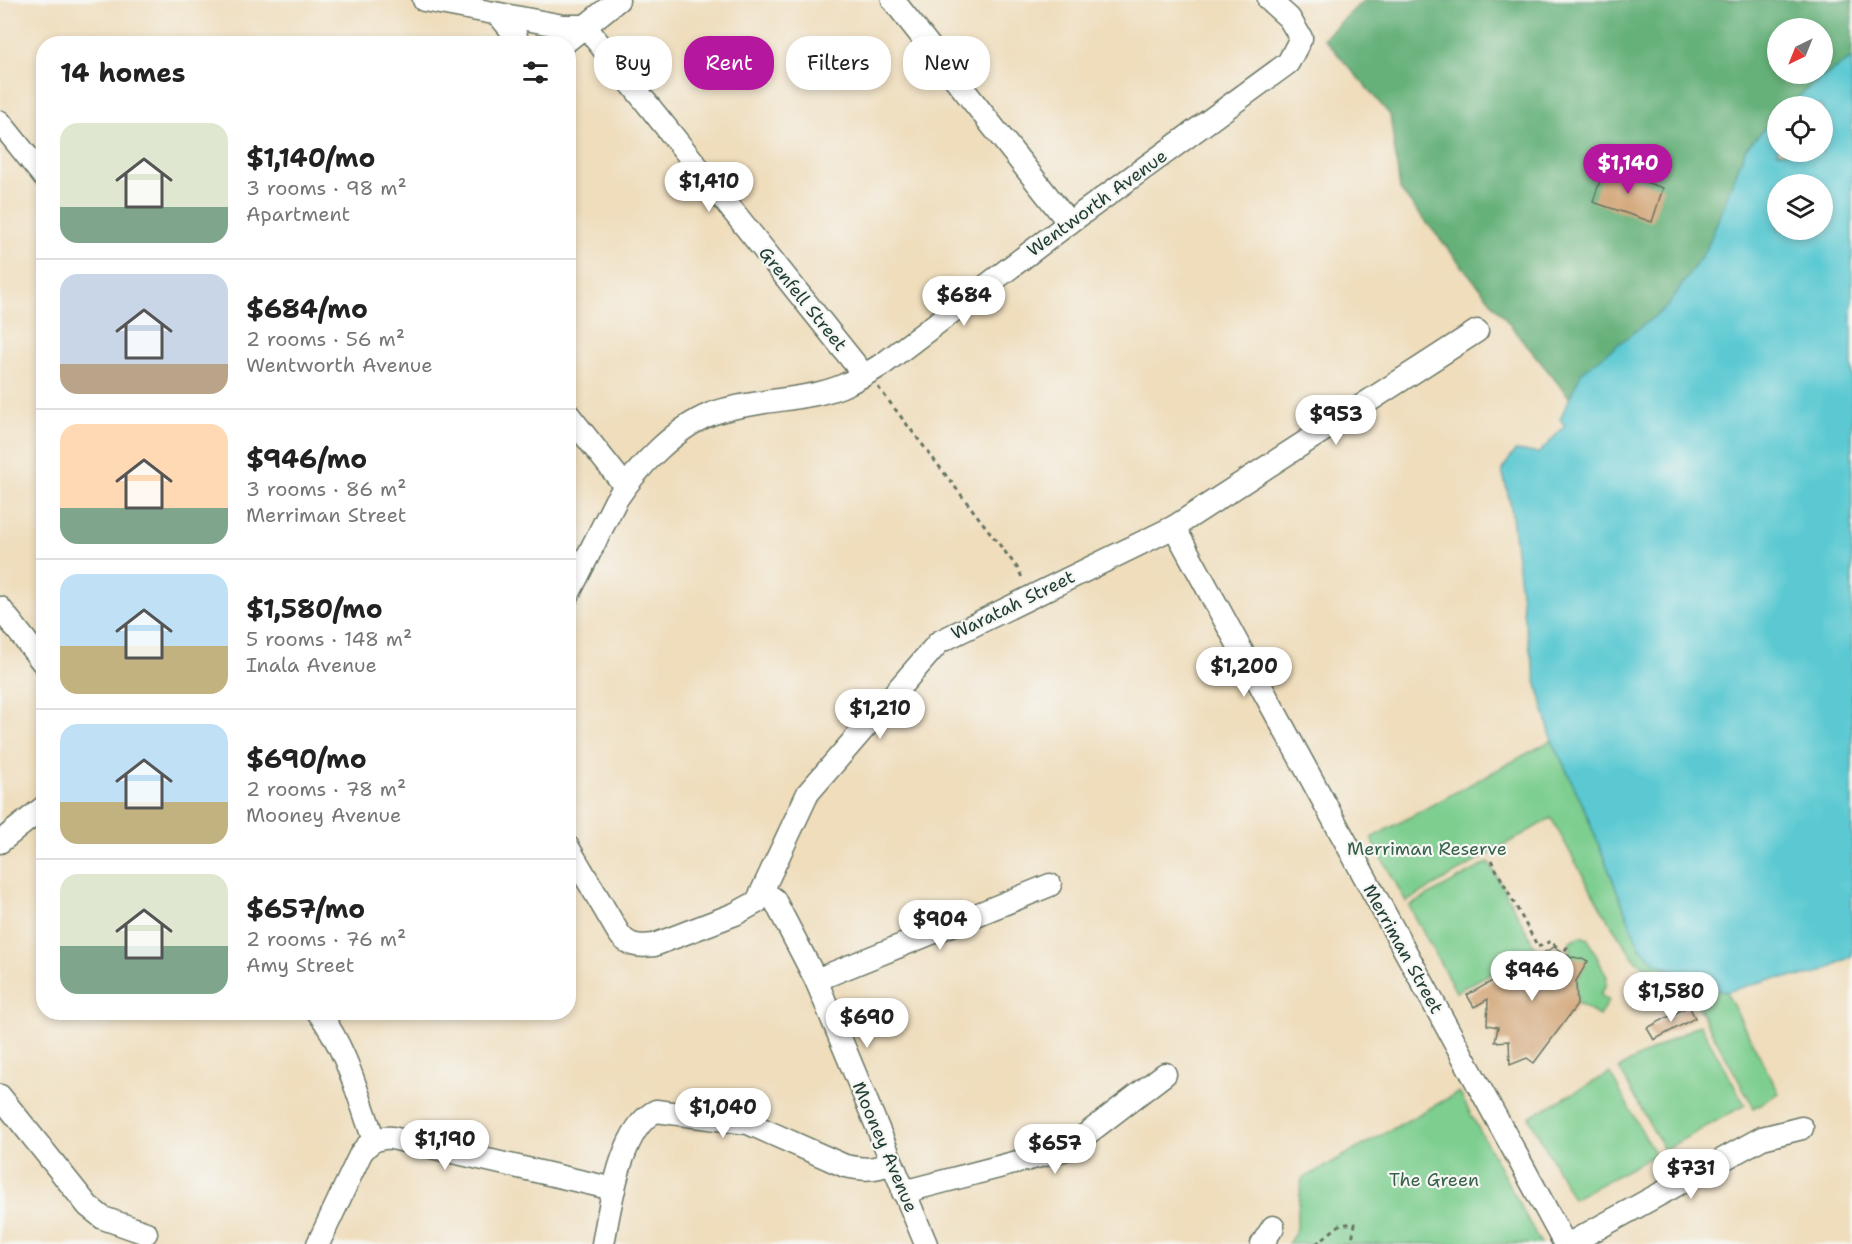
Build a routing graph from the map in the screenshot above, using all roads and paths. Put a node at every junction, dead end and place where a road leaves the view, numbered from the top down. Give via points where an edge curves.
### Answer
1 (424, 0) edge
2 (618, 0) edge
3 (893, 0) edge
4 (1269, 0) edge
5 (498, 14) junction
6 (585, 26) junction
7 (516, 36) edge
8 (573, 36) edge
9 (0, 122) edge
10 (36, 167) edge
11 (1069, 223) junction
12 (1477, 331) dead end
13 (864, 375) junction
14 (576, 424) edge
15 (625, 486) junction
16 (1174, 527) junction
17 (576, 579) edge
18 (1028, 597) junction
19 (0, 608) edge
20 (36, 654) edge
21 (36, 813) edge
22 (0, 842) edge
23 (1491, 860) dead end
24 (576, 861) edge
25 (1050, 885) dead end
26 (763, 891) junction
27 (1566, 943) dead end
28 (1563, 954) junction
29 (1552, 970) dead end
30 (816, 980) junction
31 (324, 1020) edge
32 (1165, 1074) dead end
33 (0, 1096) edge
34 (1802, 1128) dead end
35 (374, 1140) junction
36 (892, 1163) junction
37 (614, 1189) junction
38 (903, 1192) junction
39 (146, 1233) dead end
40 (318, 1244) edge
41 (603, 1244) edge
42 (926, 1244) edge
43 (1316, 1244) edge
44 (1351, 1244) edge
45 (1567, 1244) edge

1 - 5 street
2 - 6 street
3 - 11 street
4 - 11 street, Wentworth Avenue via 1290,18 1300,38 1288,63
5 - 6 street via 563,26
5 - 7 street
6 - 8 street
6 - 13 street, Grenfell Street
9 - 10 street
11 - 13 street, Wentworth Avenue
12 - 16 street, Waratah Street
13 - 15 street, Wentworth Avenue via 841,387 814,394 711,414 672,440
13 - 18 path via 876,384 1019,570
14 - 15 street
15 - 17 street, Wentworth Avenue
16 - 18 street, Waratah Street
16 - 45 street, Merriman Street
18 - 26 street, Waratah Street via 934,646 808,793
19 - 20 street
21 - 22 street
23 - 28 path via 1538,946 1551,941
24 - 26 street, Waratah Street via 629,944 654,945 735,914 757,902
25 - 30 street
26 - 30 street, Mooney Avenue via 774,899
27 - 28 path
28 - 29 path
30 - 36 street, Mooney Avenue
31 - 35 street via 339,1046
32 - 38 street via 1067,1149
33 - 39 street via 88,1206 103,1218
34 - 45 street via 1762,1138
35 - 37 street via 392,1138
35 - 40 street via 361,1153
36 - 37 street via 872,1170 845,1166 748,1123 656,1111 640,1125 624,1153
36 - 38 street, Mooney Avenue
37 - 41 street
38 - 42 street, Mooney Avenue
43 - 44 path via 1341,1224 1355,1224

